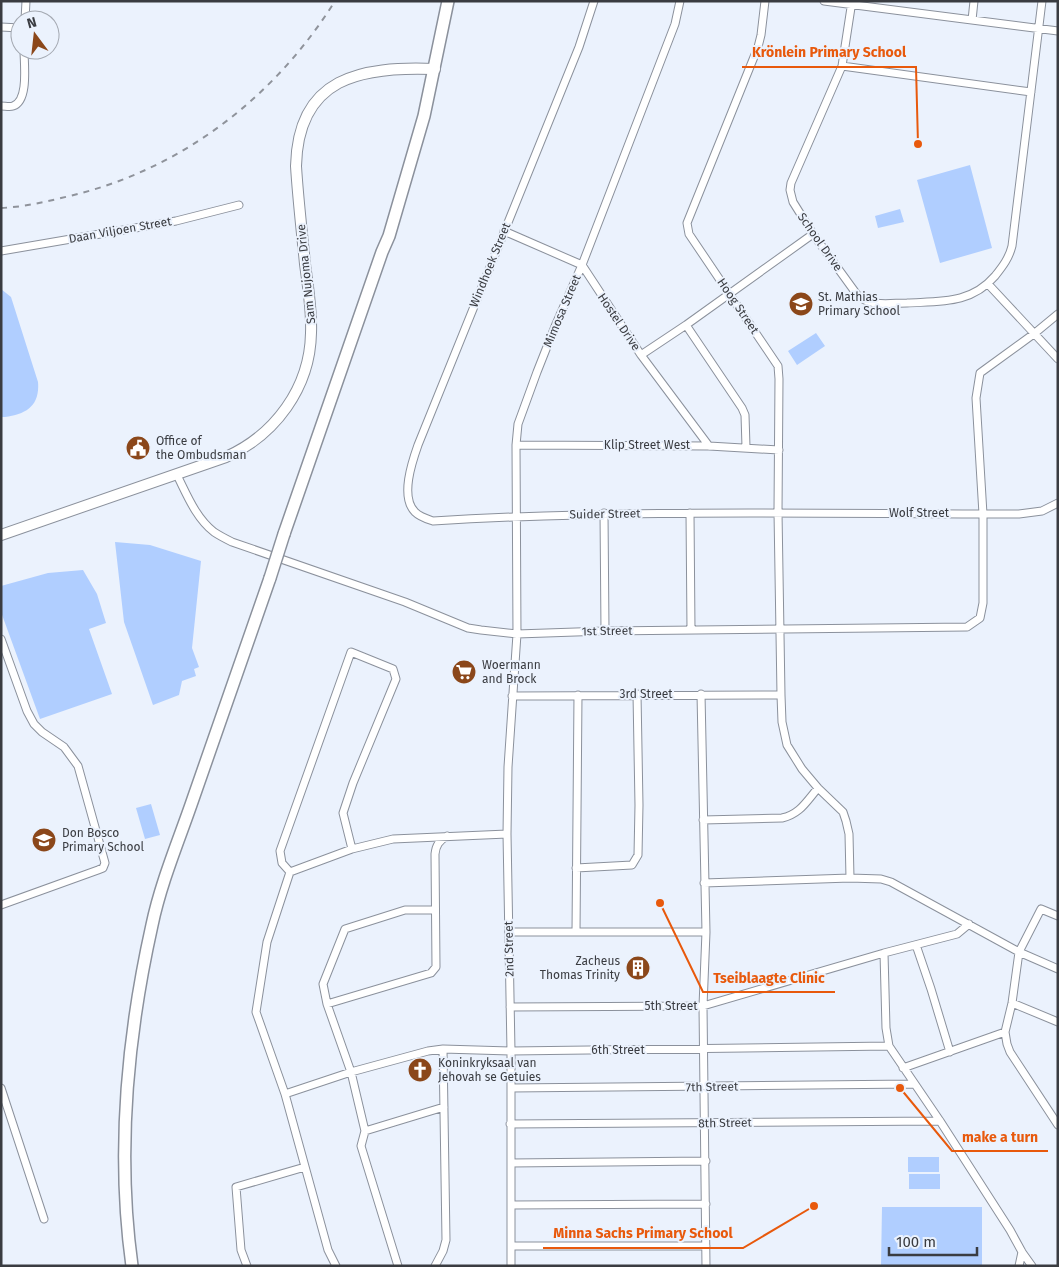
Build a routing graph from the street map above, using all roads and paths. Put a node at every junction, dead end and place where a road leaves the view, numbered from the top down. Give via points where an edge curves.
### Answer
1 (443, 1) edge
2 (448, 1) edge
3 (594, 1) edge
4 (680, 1) edge
5 (765, 1) edge
6 (824, 1) edge
7 (974, 1) edge
8 (1042, 1) edge
9 (852, 3) edge
10 (972, 20) junction
11 (1039, 29) junction
12 (1058, 31) edge
13 (24, 60) edge
14 (842, 66) junction
15 (432, 69) junction
16 (1031, 92) junction
17 (1, 106) edge
18 (239, 205) dead end
19 (504, 231) junction
20 (813, 234) junction
21 (1, 251) edge
22 (582, 265) junction
23 (988, 284) junction
24 (730, 294) junction
25 (1058, 314) edge
26 (686, 325) junction
27 (1035, 333) junction
28 (642, 355) junction
29 (1058, 359) edge
30 (516, 444) junction
31 (708, 446) junction
32 (746, 447) junction
33 (779, 450) junction
34 (177, 474) junction
35 (1058, 504) edge
36 (778, 512) junction
37 (604, 513) junction
38 (690, 513) junction
39 (983, 514) junction
40 (517, 515) junction
41 (433, 521) joint
42 (1, 535) edge
43 (780, 629) junction
44 (691, 630) junction
45 (605, 631) junction
46 (517, 634) junction
47 (1, 640) edge
48 (637, 694) junction
49 (701, 694) junction
50 (578, 695) junction
51 (781, 695) junction
52 (512, 696) junction
53 (818, 788) junction
54 (703, 820) junction
55 (507, 834) junction
56 (447, 836) junction
57 (352, 849) junction
58 (576, 868) junction
59 (290, 872) junction
60 (850, 878) junction
61 (704, 883) junction
62 (1, 904) edge
63 (436, 910) junction
64 (1058, 916) edge
65 (969, 924) junction
66 (509, 932) junction
67 (576, 932) junction
68 (706, 932) junction
69 (916, 945) junction
70 (1019, 952) junction
71 (884, 953) junction
72 (1058, 969) edge
73 (1012, 1003) junction
74 (327, 1004) junction
75 (703, 1006) junction
76 (510, 1007) junction
77 (1058, 1022) edge
78 (1005, 1032) junction
79 (889, 1046) junction
80 (442, 1049) junction
81 (704, 1050) junction
82 (511, 1051) junction
83 (950, 1052) junction
84 (903, 1068) junction
85 (351, 1072) junction
86 (914, 1084) junction
87 (705, 1087) junction
88 (1, 1088) edge
89 (511, 1088) junction
90 (285, 1094) junction
91 (444, 1107) junction
92 (940, 1121) junction
93 (510, 1124) junction
94 (705, 1124) junction
95 (1058, 1125) edge
96 (365, 1131) junction
97 (706, 1161) junction
98 (510, 1163) junction
99 (305, 1168) junction
100 (706, 1204) junction
101 (511, 1205) junction
102 (44, 1219) dead end
103 (511, 1246) junction
104 (706, 1246) junction
105 (1022, 1252) junction
106 (132, 1266) edge
107 (247, 1266) edge
108 (336, 1266) edge
109 (398, 1266) edge
110 (435, 1266) edge
111 (511, 1266) edge
112 (706, 1266) edge
113 (1019, 1266) edge
114 (1032, 1266) edge

1 - 15 highway
2 - 15 highway
3 - 19 street, Windhoek Street via 579,47
4 - 22 street, Mimosa Street
5 - 24 street, Hoog Street via 758,47 687,223 689,234
6 - 9 street
7 - 10 street
8 - 11 street, School Drive
9 - 10 street
9 - 14 street, School Drive
10 - 11 street
11 - 12 street
11 - 16 street, School Drive
13 - 17 street via 24,89 20,102
14 - 16 street
14 - 20 street, School Drive via 790,190 793,202
15 - 34 main road, Sam Nujoma Drive via 366,72 338,82 312,107 298,134 296,166 311,314 309,354 304,375 283,413 256,441 226,457
15 - 106 highway, bridge via 419,135 389,236 152,923 134,1017 125,1111 125,1187
16 - 23 street, School Drive via 1012,246 1003,266
18 - 21 street, Daan Viljoen Street via 176,220
19 - 22 street
19 - 41 street, Windhoek Street via 411,465 409,500 414,512
20 - 23 street, School Drive via 858,296 872,303 957,300
20 - 24 street
22 - 28 street, Hostel Drive
22 - 30 street, Mimosa Street via 518,424
23 - 27 street
24 - 26 street
24 - 33 street, Hoog Street via 778,366
25 - 27 street, 1st Street
26 - 28 street
26 - 32 street via 742,408
27 - 29 street
27 - 39 street, 1st Street via 980,373 976,398
28 - 31 street, Hostel Drive
30 - 31 street, Klip Street West
30 - 40 street, Mimosa Street
31 - 32 street, Klip Street West
32 - 33 street, Klip Street West
33 - 36 street, Hoog Street
34 - 42 main road, Sam Nujoma Drive
34 - 46 street, 1st Street via 201,519 214,532 232,542 405,602 468,628
35 - 39 street, Wolf Street via 1042,511
36 - 38 street, Suider Street
36 - 39 street, Wolf Street
36 - 43 street, Hoog Street
37 - 38 street, Suider Street
37 - 40 street, Suider Street
37 - 45 street
38 - 44 street
39 - 43 street, 1st Street via 983,604 980,618 967,627
40 - 41 street, Suider Street
40 - 46 street, Mimosa Street
43 - 44 street, 1st Street
43 - 51 street, Hoog Street
44 - 45 street, 1st Street
45 - 46 street, 1st Street
46 - 52 street, 2nd Street
47 - 62 street via 34,724 64,746 78,766 105,863 98,870
48 - 49 street, 3rd Street
48 - 50 street, 3rd Street
48 - 58 street via 638,855 632,865
49 - 51 street, 3rd Street
49 - 54 street
50 - 52 street, 3rd Street
50 - 58 street
51 - 53 street, Hoog Street via 787,745
52 - 55 street, 2nd Street
53 - 54 street via 793,816
53 - 60 street, Hoog Street via 843,812 849,834
54 - 61 street
55 - 56 street
55 - 66 street, 2nd Street
56 - 57 street via 393,839
56 - 63 street via 436,846
57 - 59 street
57 - 59 street via 343,813 396,679 393,669 351,652 280,851 282,863
58 - 67 street
59 - 90 street via 267,942 256,1012
60 - 61 street
60 - 65 street via 891,882
61 - 68 street
63 - 74 street via 436,967 430,973
63 - 74 street via 405,910 345,929 323,984
64 - 70 street via 1041,909
65 - 69 street, 5th Street via 958,934
65 - 70 street
66 - 67 street
66 - 76 street, 2nd Street
67 - 68 street
68 - 75 street
69 - 71 street, 5th Street
69 - 83 street
70 - 72 street
70 - 73 street
71 - 75 street, 5th Street
71 - 79 street via 885,1020
73 - 77 street
73 - 78 street
74 - 85 street
75 - 76 street, 5th Street
75 - 81 street
76 - 82 street, 2nd Street
78 - 83 street
78 - 95 street via 1010,1052
79 - 81 street, 6th Street
79 - 84 street
80 - 82 street, 6th Street
80 - 85 street, 6th Street
80 - 91 street
81 - 82 street, 6th Street
81 - 87 street
82 - 89 street, 2nd Street
83 - 84 street
84 - 86 street
85 - 90 street, 6th Street
85 - 96 street
86 - 87 street, 7th Street
86 - 92 street
87 - 89 street, 7th Street
87 - 94 street
88 - 102 street
89 - 93 street, 2nd Street
90 - 99 street
91 - 96 street
91 - 110 street via 446,1240
92 - 94 street, 8th Street
92 - 105 street
93 - 94 street, 8th Street
93 - 98 street, 2nd Street
94 - 97 street
96 - 109 street via 361,1146
97 - 98 street
97 - 100 street
98 - 101 street, 2nd Street
99 - 107 street via 236,1187 241,1250
99 - 108 street via 328,1250
100 - 101 street
100 - 104 street
101 - 103 street, 2nd Street
103 - 104 street
103 - 111 street, 2nd Street
104 - 112 street
105 - 113 street
105 - 114 street

